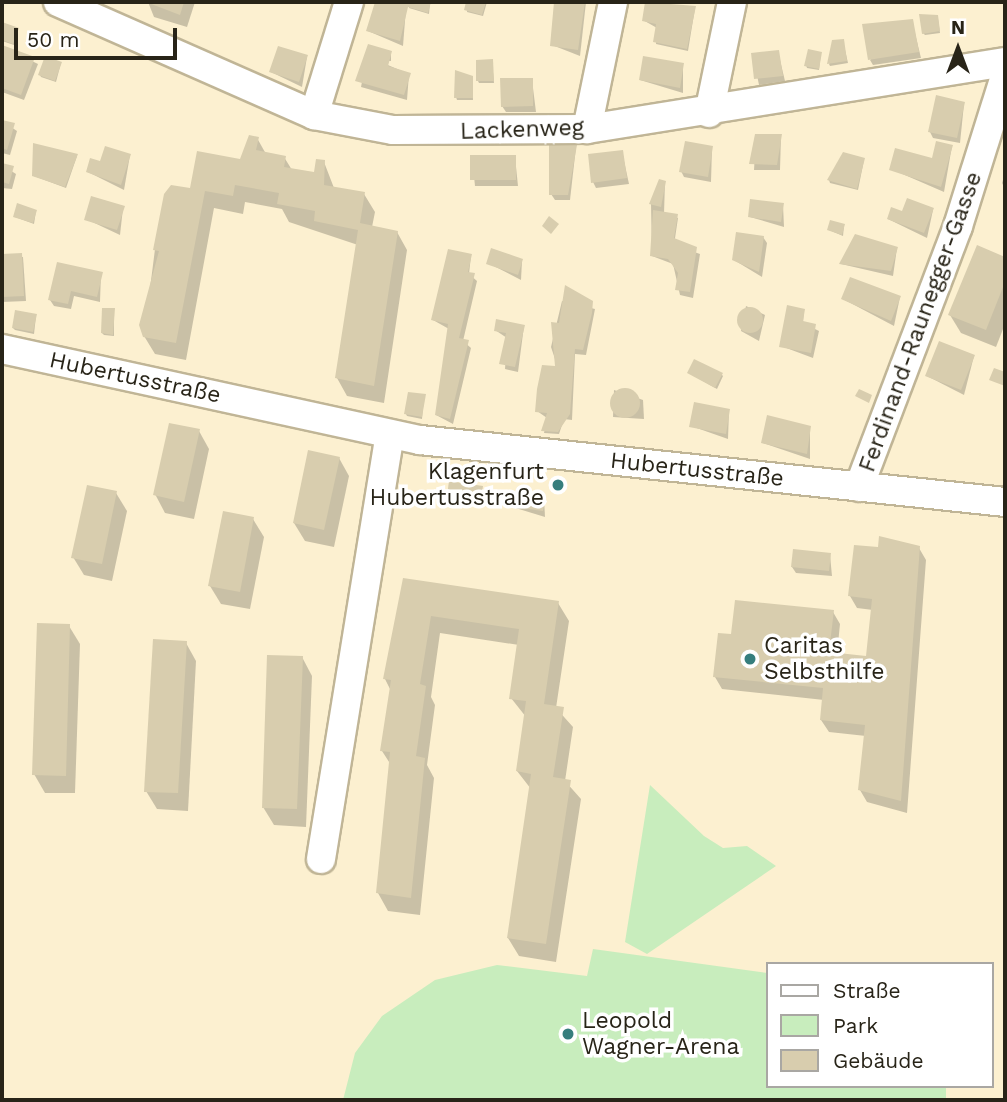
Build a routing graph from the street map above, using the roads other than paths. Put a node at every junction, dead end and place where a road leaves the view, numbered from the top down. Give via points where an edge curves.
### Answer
1 (58, 2) edge
2 (349, 2) edge
3 (613, 2) edge
4 (732, 2) edge
5 (1005, 62) edge
6 (1005, 76) edge
7 (709, 113) junction
8 (314, 115) junction
9 (587, 129) junction
10 (2, 349) edge
11 (390, 435) junction
12 (859, 487) junction
13 (1005, 502) edge
14 (321, 859) dead end

1 - 8 street, Lackenweg
2 - 8 street
3 - 9 street
4 - 7 street
5 - 7 street, Lackenweg
6 - 12 street, Ferdinand-Raunegger-Gasse via 958,226
7 - 9 street, Lackenweg
8 - 9 street, Lackenweg via 393,130
10 - 11 street, Hubertusstraße
11 - 12 street, Hubertusstraße
11 - 14 street
12 - 13 street, Hubertusstraße

